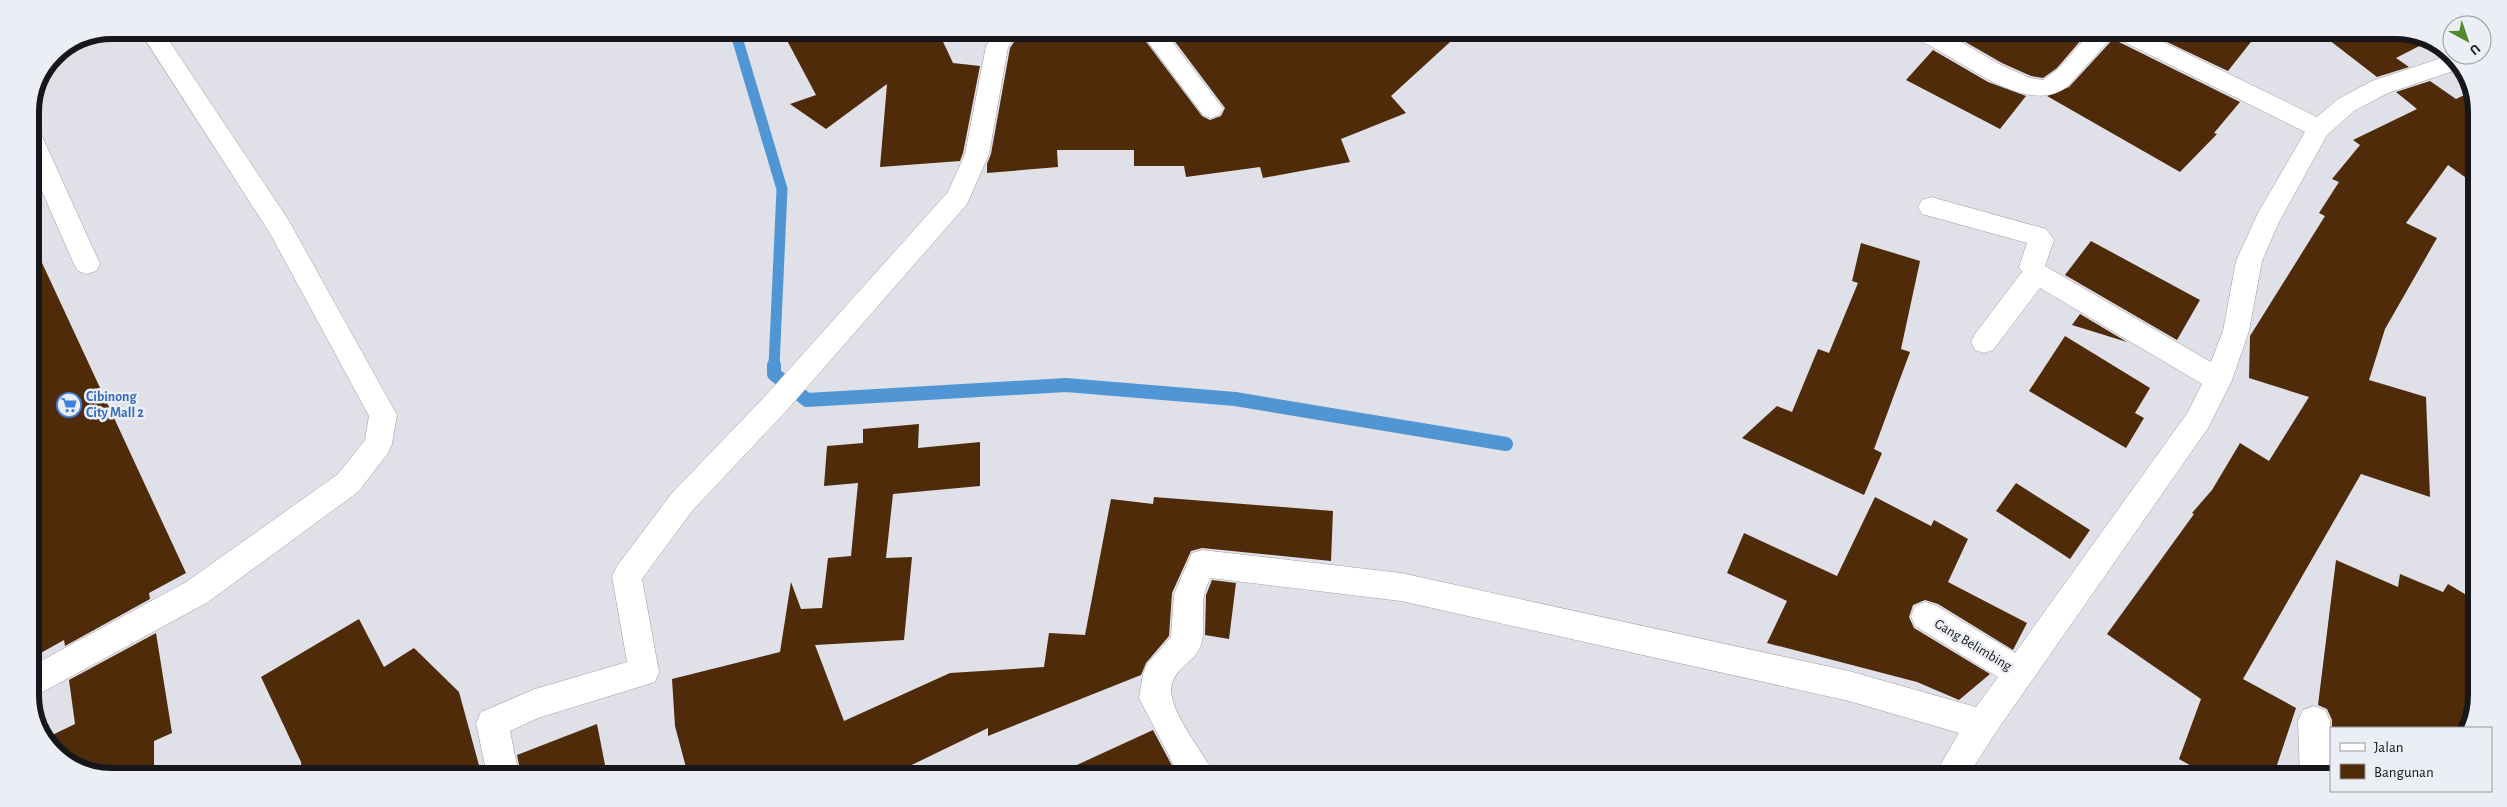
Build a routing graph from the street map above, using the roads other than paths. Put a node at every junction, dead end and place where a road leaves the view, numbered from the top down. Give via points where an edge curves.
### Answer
1 (156, 39) edge
2 (1002, 39) edge
3 (1157, 39) edge
4 (1936, 39) edge
5 (2098, 39) edge
6 (2140, 39) edge
7 (2447, 65) edge
8 (1211, 109) dead end
9 (2319, 129) junction
10 (39, 156) edge
11 (1931, 207) dead end
12 (88, 264) dead end
13 (2036, 273) junction
14 (1984, 342) dead end
15 (2218, 380) junction
16 (1926, 616) dead end
17 (2020, 673) junction
18 (39, 679) edge
19 (2314, 720) dead end
20 (1983, 724) junction
21 (502, 768) edge
22 (1193, 768) edge
23 (1955, 768) edge
24 (2316, 768) edge

1 - 18 street via 280,228 383,415 378,444 348,483 196,592
2 - 21 street via 997,46 977,154 958,197 778,401 682,502 627,576 644,672 535,704 492,723
3 - 8 street
4 - 5 street via 2007,78 2040,88 2053,86
6 - 9 street
7 - 9 street via 2380,87 2346,105
9 - 15 street via 2267,220 2249,261 2236,331
10 - 12 street
11 - 13 street via 2037,236 2041,240 2032,267
13 - 14 street
13 - 15 street
15 - 17 street via 2198,420
16 - 17 street, Gang Belimbing
17 - 20 street
19 - 24 street
20 - 22 street via 1849,686 1401,587 1202,563 1189,594 1186,643 1158,674 1155,698
20 - 23 street

